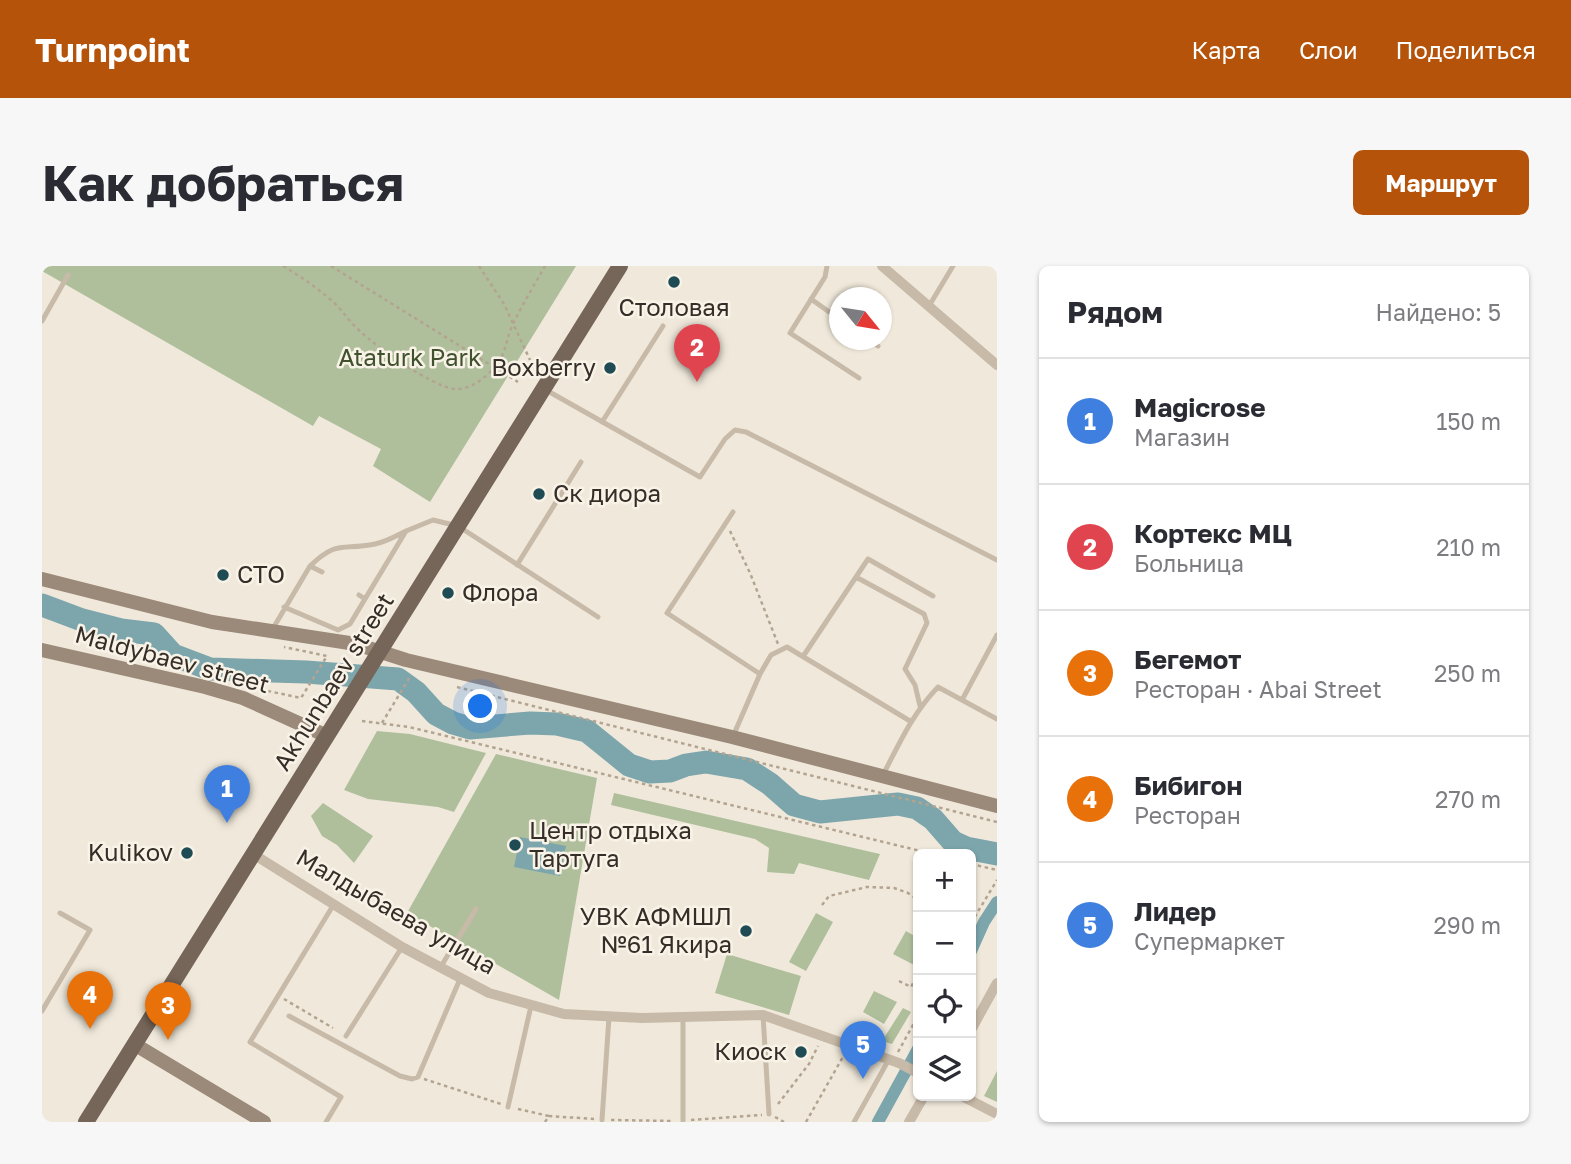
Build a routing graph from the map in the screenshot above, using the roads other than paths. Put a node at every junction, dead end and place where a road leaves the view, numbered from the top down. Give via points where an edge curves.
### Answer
1 (621, 266) edge
2 (827, 266) edge
3 (882, 266) edge
4 (953, 266) edge
5 (68, 275) dead end
6 (811, 299) junction
7 (929, 306) junction
8 (829, 312) edge
9 (42, 321) edge
10 (663, 326) dead end
11 (997, 365) edge
12 (859, 378) dead end
13 (544, 389) junction
14 (602, 422) junction
15 (581, 462) dead end
16 (733, 512) dead end
17 (458, 526) junction
18 (406, 531) junction
19 (997, 560) edge
20 (517, 565) junction
21 (310, 566) junction
22 (322, 572) dead end
23 (856, 577) junction
24 (42, 579) edge
25 (933, 596) dead end
26 (284, 607) junction
27 (598, 617) dead end
28 (271, 631) junction
29 (997, 635) edge
30 (42, 650) edge
31 (804, 655) junction
32 (375, 658) junction
33 (760, 674) junction
34 (962, 700) junction
35 (920, 706) junction
36 (997, 719) edge
37 (911, 721) junction
38 (327, 736) junction
39 (732, 737) junction
40 (883, 776) junction
41 (997, 806) edge
42 (253, 854) junction
43 (334, 904) junction
44 (476, 909) dead end
45 (60, 913) dead end
46 (402, 947) junction
47 (440, 968) junction
48 (460, 979) junction
49 (997, 983) edge
50 (531, 1006) junction
51 (42, 1011) edge
52 (763, 1015) junction
53 (289, 1016) dead end
54 (609, 1017) junction
55 (683, 1017) junction
56 (976, 1021) edge
57 (346, 1036) road end
58 (134, 1044) junction
59 (894, 1062) junction
60 (913, 1071) edge
61 (921, 1101) edge
62 (972, 1101) edge
63 (508, 1107) road end
64 (769, 1114) road end
65 (997, 1114) edge
66 (602, 1120) road end
67 (683, 1121) edge
68 (86, 1122) edge
69 (264, 1122) edge
70 (326, 1122) edge
71 (854, 1122) edge
72 (909, 1122) edge

1 - 13 main road, Akhunbaev street
2 - 6 lane
3 - 7 street
4 - 7 lane
5 - 9 lane
6 - 8 lane
6 - 12 lane via 790,333
7 - 11 street
10 - 14 lane
13 - 14 lane
13 - 17 main road, Akhunbaev street
14 - 19 lane via 700,477 734,430 746,432
15 - 20 lane
16 - 33 lane via 667,613
17 - 18 lane via 433,520
17 - 20 lane
17 - 32 main road, Akhunbaev street
18 - 21 lane via 377,544 335,548
18 - 26 lane via 362,597 350,624 338,630
20 - 27 lane
21 - 22 lane
21 - 26 lane
23 - 25 lane via 868,559
23 - 31 lane
23 - 35 lane via 925,614 927,623 905,669
24 - 28 street, Maldybaev street via 212,622
26 - 28 lane
28 - 32 street, Maldybaev street via 356,644
29 - 34 lane
30 - 38 street, Maldybaev street via 230,695
31 - 33 lane via 787,646 771,655
31 - 37 lane
32 - 38 main road, Akhunbaev street
32 - 39 street via 420,664
33 - 39 lane
34 - 35 lane via 937,687
34 - 36 lane
35 - 37 lane
37 - 40 lane
38 - 42 main road, Akhunbaev street
39 - 40 street
40 - 41 street
42 - 43 street, Малдыбаева улица
42 - 58 main road, Akhunbaev street
43 - 46 street, Малдыбаева улица
43 - 70 lane via 250,1042 341,1097
44 - 47 lane
45 - 51 lane via 90,930
46 - 47 street, Малдыбаева улица
46 - 57 lane
47 - 48 street, Малдыбаева улица
48 - 50 street, Малдыбаева улица
48 - 53 lane via 418,1077 412,1079
49 - 56 street
50 - 54 street, Малдыбаева улица
50 - 63 lane
52 - 55 street, Малдыбаева улица
52 - 59 street, Малдыбаева улица
52 - 64 lane
54 - 55 street, Малдыбаева улица
54 - 66 lane
55 - 67 lane
58 - 68 main road, Akhunbaev street
58 - 69 street
59 - 60 street, Малдыбаева улица
59 - 71 lane
61 - 72 street
62 - 65 street

